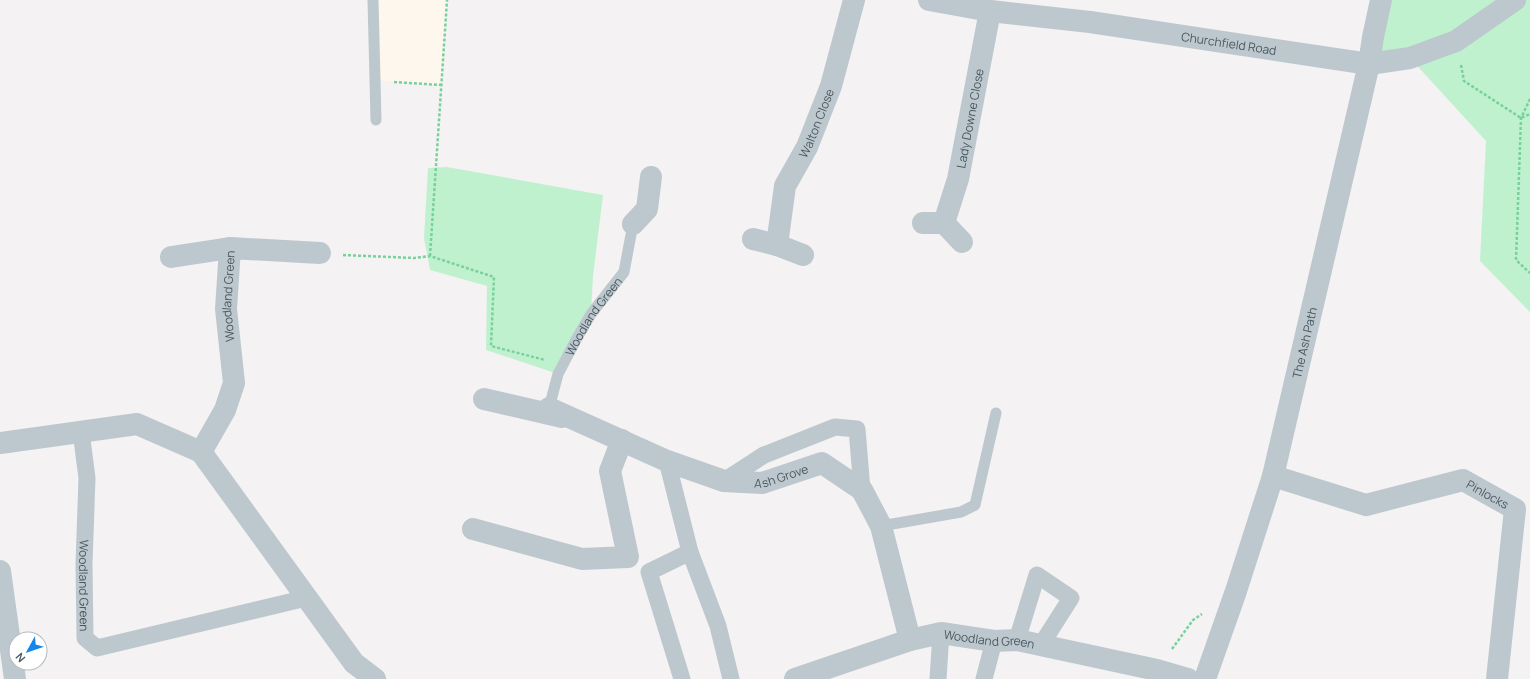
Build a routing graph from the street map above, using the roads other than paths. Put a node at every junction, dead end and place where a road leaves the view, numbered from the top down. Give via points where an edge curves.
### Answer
1 (373, 0) edge
2 (854, 0) edge
3 (929, 0) edge
4 (1381, 0) edge
5 (1515, 0) edge
6 (990, 11) junction
7 (1369, 64) junction
8 (376, 120) dead end
9 (651, 177) dead end
10 (633, 224) joint
11 (753, 239) dead end
12 (962, 242) dead end
13 (777, 245) junction
14 (230, 248) junction
15 (320, 253) road end
16 (803, 255) dead end
17 (171, 257) dead end
18 (484, 399) dead end
19 (549, 408) joint
20 (996, 413) dead end
21 (572, 419) junction
22 (81, 432) junction
23 (622, 440) junction
24 (0, 443) edge
25 (201, 452) junction
26 (667, 461) junction
27 (1273, 476) junction
28 (724, 481) junction
29 (862, 490) junction
30 (881, 526) junction
31 (473, 528) dead end
32 (690, 552) junction
33 (0, 571) edge
34 (298, 600) dead end
35 (941, 633) junction
36 (910, 640) junction
37 (1017, 640) junction
38 (994, 641) junction
39 (1041, 645) junction
40 (351, 671) edge
41 (15, 679) edge
42 (375, 679) edge
43 (682, 679) edge
44 (731, 679) edge
45 (794, 679) edge
46 (938, 679) edge
47 (984, 679) edge
48 (1188, 679) edge
49 (1204, 679) edge
50 (1497, 679) edge

1 - 8 lane
2 - 13 street, Walton Close via 832,86 807,147 785,186
3 - 6 street, Churchfield Road
4 - 7 street, The Ash Path
5 - 7 street, Churchfield Road via 1456,41 1410,58
6 - 7 street, Churchfield Road via 1090,22
6 - 12 street, Lady Downe Close via 958,179 933,223
7 - 27 street, The Ash Path
9 - 10 street via 647,210
10 - 19 lane, Woodland Green via 624,272 591,314 563,363
11 - 13 street
13 - 16 street
14 - 15 street, Woodland Green
14 - 17 street
14 - 25 street, Woodland Green via 226,309 234,383 226,410
18 - 21 street
19 - 21 street, Ash Grove
20 - 30 lane via 976,505 961,512
21 - 23 street, Ash Grove
22 - 24 street
22 - 25 street via 137,424
22 - 34 street, Woodland Green via 87,478 85,638 97,648
23 - 26 street, Ash Grove
23 - 31 street via 610,471 628,557 582,559
25 - 40 street
26 - 28 street, Ash Grove
26 - 32 street
27 - 49 street, The Ash Path
27 - 50 street, Pinlocks via 1366,505 1463,480 1515,509
28 - 29 street, Ash Grove via 762,483 822,464
28 - 29 street via 764,455 835,427 857,429
29 - 30 street, Ash Grove
30 - 36 street, Ash Grove
32 - 43 street via 649,572
32 - 44 street via 718,626
33 - 41 street
35 - 36 street, Woodland Green
35 - 38 street, Woodland Green
35 - 46 street
36 - 45 street, Woodland Green
37 - 38 street, Woodland Green
37 - 39 street, Woodland Green
37 - 39 street via 1037,575 1071,598
38 - 47 street
39 - 48 street, Woodland Green
40 - 42 street

